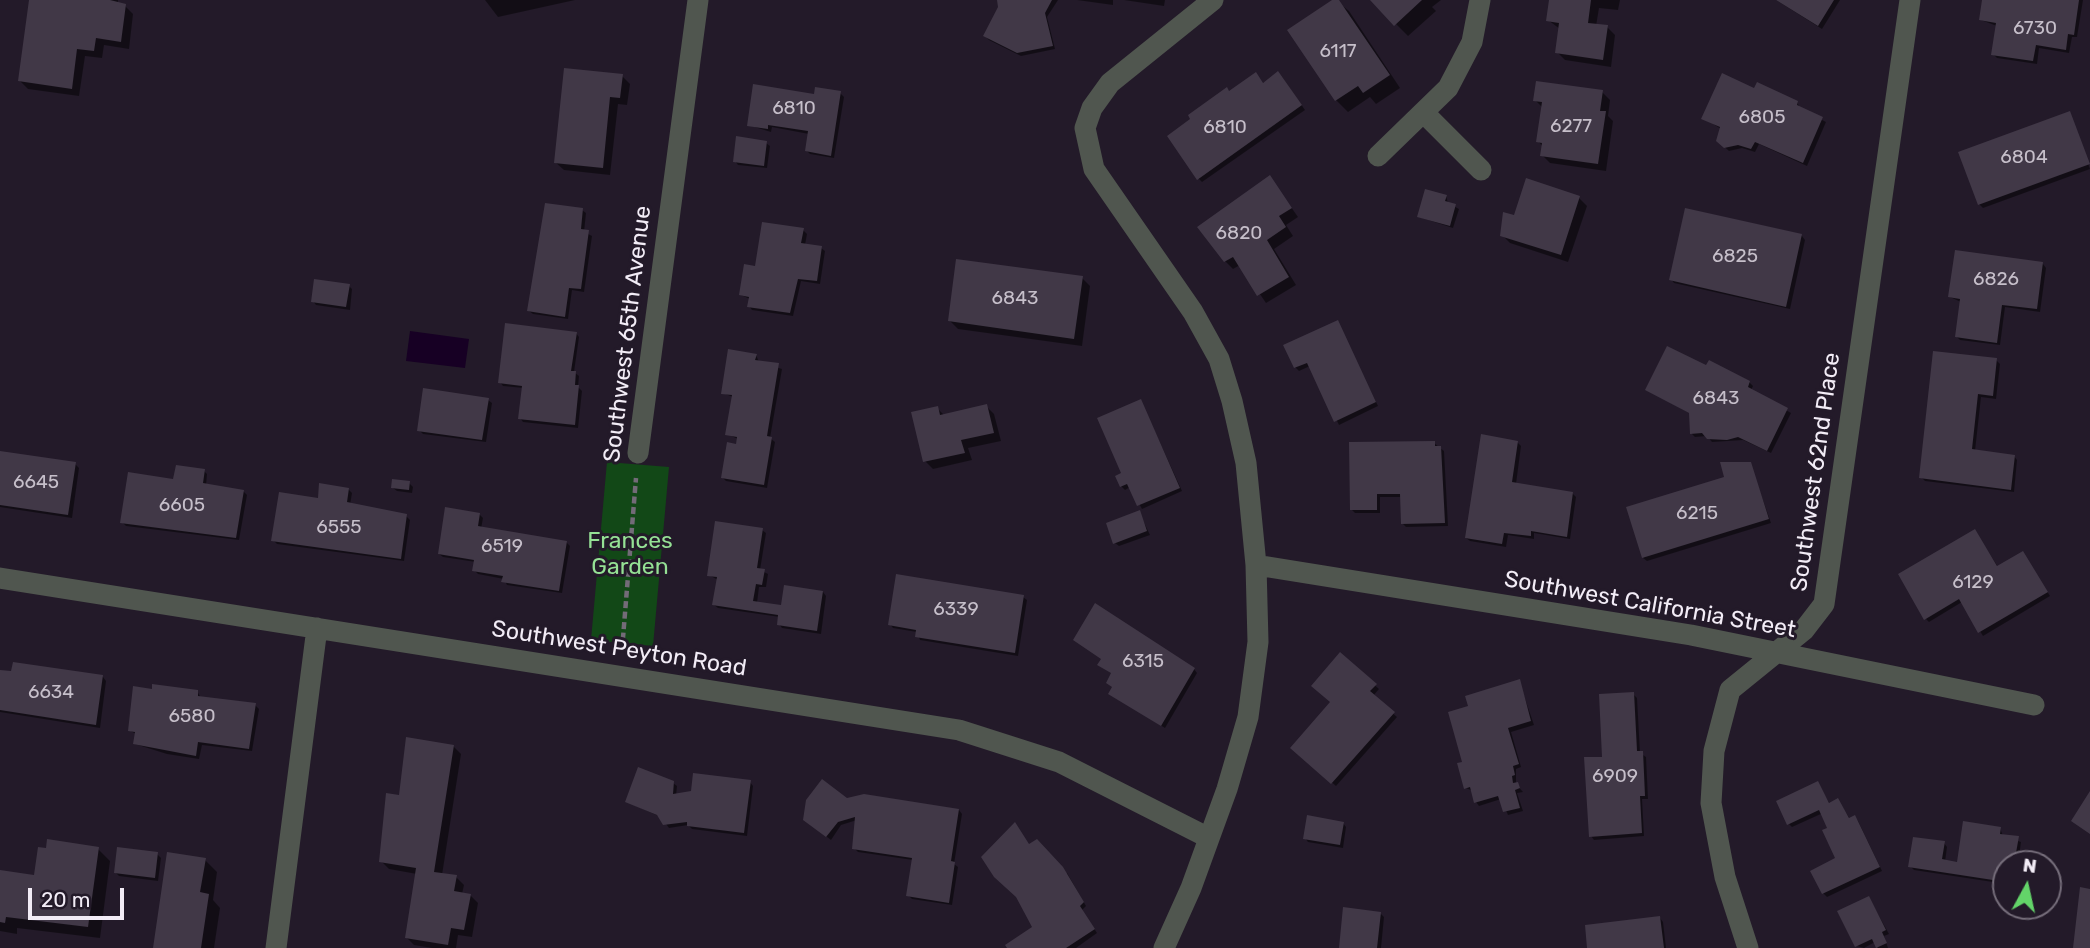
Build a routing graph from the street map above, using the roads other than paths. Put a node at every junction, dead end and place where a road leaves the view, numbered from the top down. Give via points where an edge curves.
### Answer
1 (698, 0) edge
2 (1213, 0) edge
3 (1480, 0) edge
4 (1910, 0) edge
5 (1425, 114) junction
6 (1378, 156) dead end
7 (1481, 170) dead end
8 (638, 453) road end
9 (1256, 565) junction
10 (0, 578) edge
11 (317, 628) junction
12 (1774, 653) junction
13 (2034, 705) dead end
14 (1209, 838) junction
15 (276, 948) edge
16 (1164, 948) edge
17 (1748, 948) edge

1 - 8 street, Southwest 65th Avenue
2 - 9 street via 1110,83 1092,108 1085,128 1094,169 1193,312 1219,359 1247,463
3 - 5 street via 1472,42 1448,88
4 - 12 street, Southwest 62nd Place via 1824,604 1804,630
5 - 6 street
5 - 7 street
9 - 12 street, Southwest California Street via 1691,635
9 - 14 street via 1258,642 1248,717
10 - 11 street, Southwest Peyton Road
11 - 14 street, Southwest Peyton Road via 921,723 985,737 1097,778
11 - 15 street
12 - 13 street, Southwest California Street
12 - 17 street, Southwest 62nd Place via 1730,690 1714,751 1711,803 1725,877
14 - 16 street

